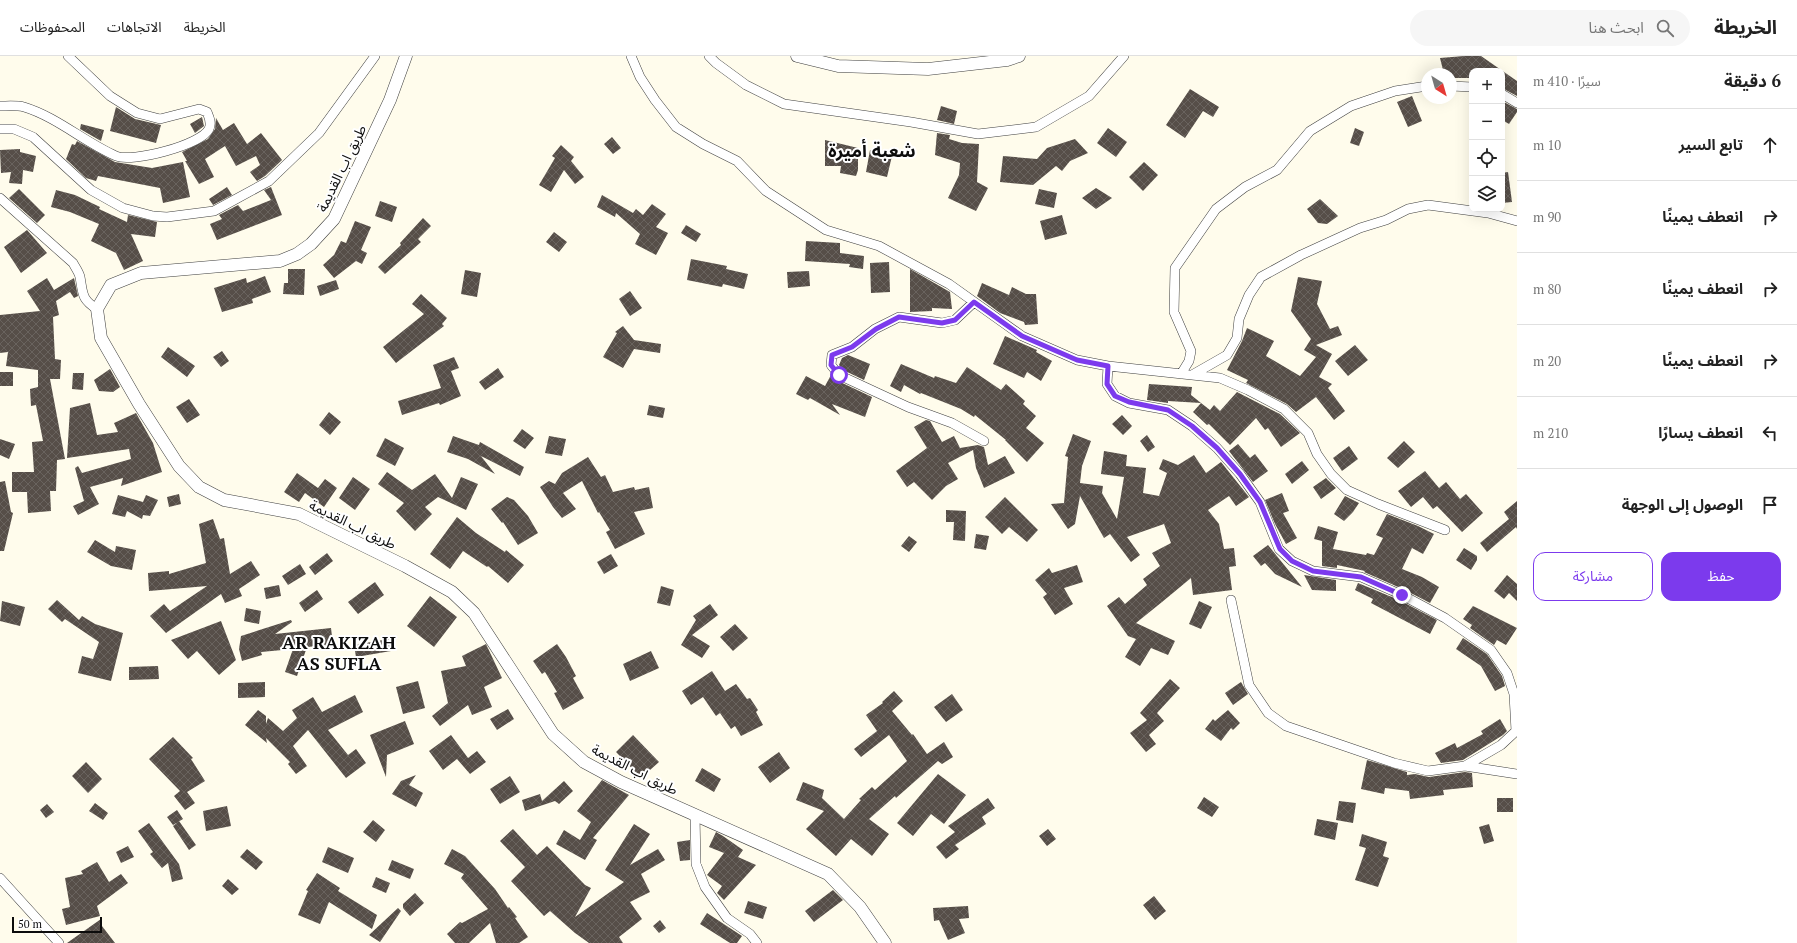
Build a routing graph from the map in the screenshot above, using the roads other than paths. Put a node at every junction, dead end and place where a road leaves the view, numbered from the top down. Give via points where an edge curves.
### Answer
1 (68, 56) edge
2 (376, 56) edge
3 (406, 56) edge
4 (631, 56) edge
5 (709, 56) edge
6 (797, 56) edge
7 (1019, 56) edge
8 (1124, 56) edge
9 (1457, 86) edge
10 (1421, 87) edge
11 (1469, 87) edge
12 (1505, 96) edge
13 (1517, 103) edge
14 (0, 106) edge
15 (0, 129) edge
16 (0, 198) edge
17 (1517, 221) edge
18 (974, 302) junction
19 (97, 309) junction
20 (1108, 366) junction
21 (1181, 374) junction
22 (1192, 375) junction
23 (984, 441) dead end
24 (1445, 530) dead end
25 (1231, 600) dead end
26 (1465, 766) junction
27 (1517, 774) edge
28 (695, 815) junction
29 (0, 878) edge
30 (59, 943) edge
31 (757, 943) edge
32 (884, 943) edge

1 - 14 street via 110,96 137,113 160,119 199,109 207,112 209,130 196,141 149,156 117,157 55,121 23,106
2 - 15 street via 313,138 268,181 214,211 167,217 123,208 91,190 33,138 14,129
3 - 19 street, طريق اب القديمة via 390,100 334,219 311,244 297,254 280,261 141,273 111,285
4 - 18 street via 640,77 676,127 737,161 766,191 826,230 879,246 948,284
5 - 8 street via 746,85 784,104 978,134 1036,127 1088,96
6 - 7 street via 838,66 928,69 1007,60
9 - 11 street
10 - 21 street via 1395,91 1351,106 1310,131 1277,170 1245,187 1216,209 1175,268 1174,312 1191,351 1189,361
12 - 13 street
16 - 19 street via 73,263 80,275 81,291 87,303
17 - 22 street via 1488,213 1428,205 1408,209 1308,252 1261,277 1249,295 1239,319 1237,338 1227,355
18 - 20 street via 1022,336 1077,360
18 - 23 street via 955,320 942,323 899,317 876,329 852,347 832,355 831,365 839,375 908,407 952,423
19 - 28 street, طريق اب القديمة via 101,338 131,391 179,466 199,487 224,500 299,514 452,592 474,612 553,734 579,758 621,782
20 - 21 street
20 - 26 street via 1107,384 1115,396 1129,402 1168,410 1192,426 1217,448 1260,502 1280,549 1292,561 1313,571 1361,577 1402,595 1445,618 1491,650 1510,680 1514,694 1516,731 1501,745
21 - 22 street
22 - 24 street via 1220,378 1284,409 1308,433 1317,454 1331,474 1347,490
25 - 26 street via 1249,684 1268,713 1286,726 1394,763 1428,771
26 - 27 street
28 - 31 street via 696,864 705,887 728,918 750,934
28 - 32 street, طريق اب القديمة via 828,874 860,907
29 - 30 street

